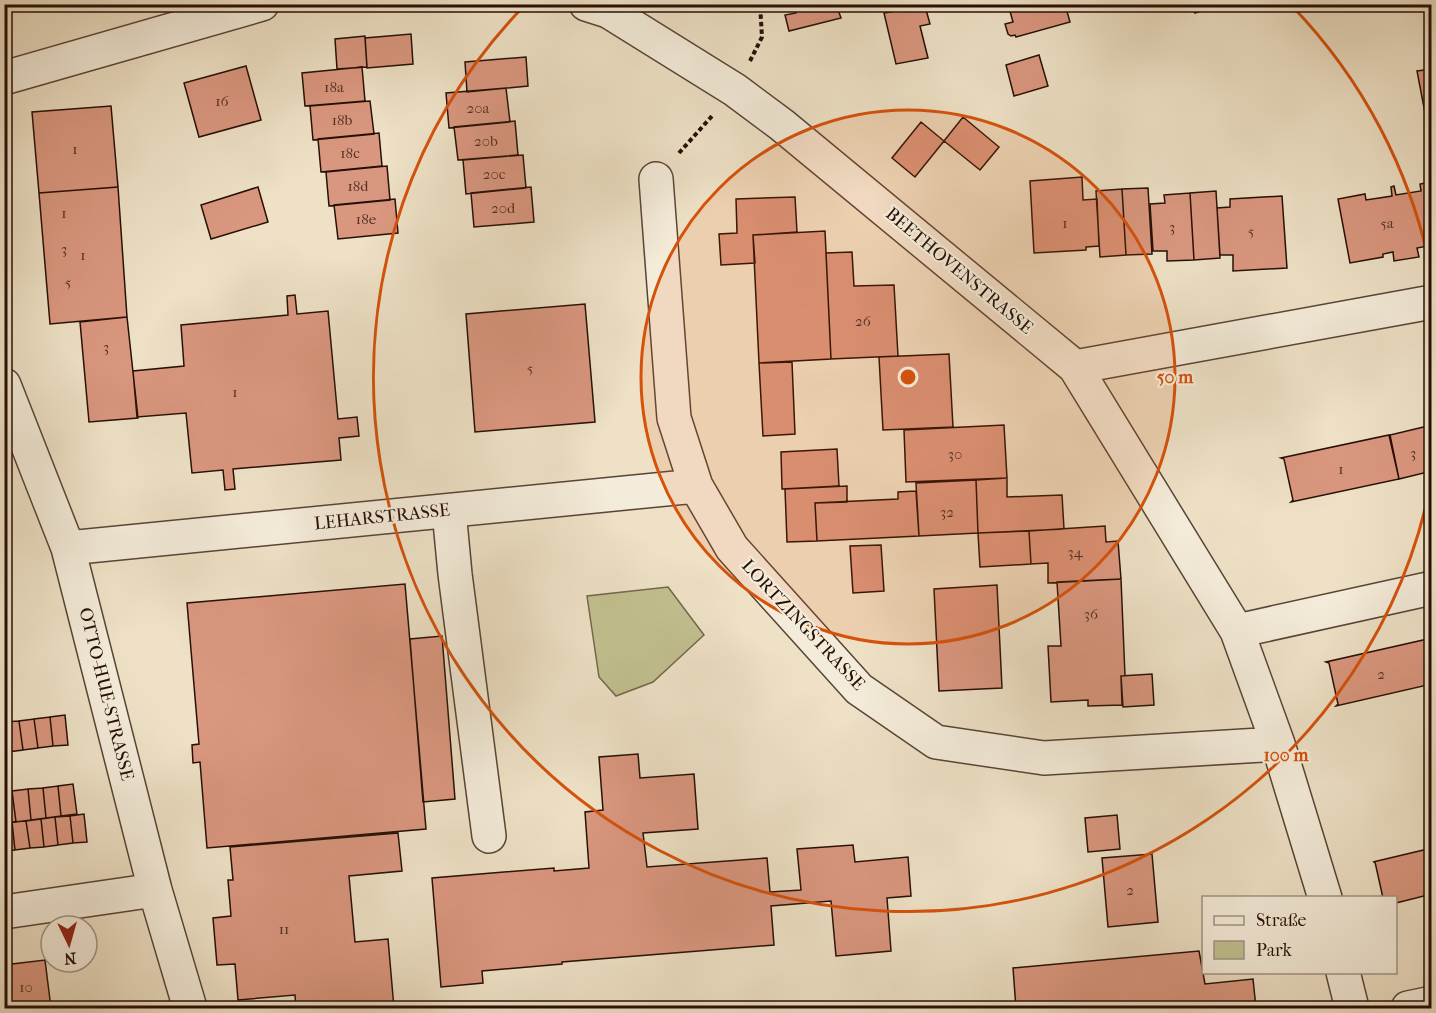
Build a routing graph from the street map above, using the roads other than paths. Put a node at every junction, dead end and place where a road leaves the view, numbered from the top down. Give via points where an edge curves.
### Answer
1 (262, 4) edge
2 (586, 4) edge
3 (4, 78) edge
4 (656, 180) road end
5 (1431, 302) edge
6 (1075, 367) junction
7 (4, 385) edge
8 (696, 486) junction
9 (449, 511) junction
10 (68, 548) junction
11 (1431, 588) edge
12 (1237, 631) junction
13 (1278, 744) junction
14 (489, 836) dead end
15 (155, 890) junction
16 (1325, 896) edge
17 (4, 912) edge
18 (1344, 974) edge
19 (1431, 1003) edge
20 (190, 1008) edge
21 (1352, 1008) edge
22 (1408, 1008) edge

1 - 3 street
2 - 6 street, BEETHOVENSTRASSE via 608,11 735,90
4 - 8 street, LORTZINGSTRASSE via 674,418
5 - 6 street
6 - 12 street, BEETHOVENSTRASSE
7 - 10 street, OTTO-HUE-STRASSE
8 - 9 street, LEHARSTRASSE
8 - 13 street, LORTZINGSTRASSE via 732,548 859,689 936,742 1044,758
9 - 10 street, LEHARSTRASSE
9 - 14 street
10 - 15 street, OTTO-HUE-STRASSE
11 - 12 street
12 - 13 street, BEETHOVENSTRASSE
13 - 16 street, BEETHOVENSTRASSE
15 - 17 street
15 - 20 street, OTTO-HUE-STRASSE
18 - 21 street
19 - 22 street

